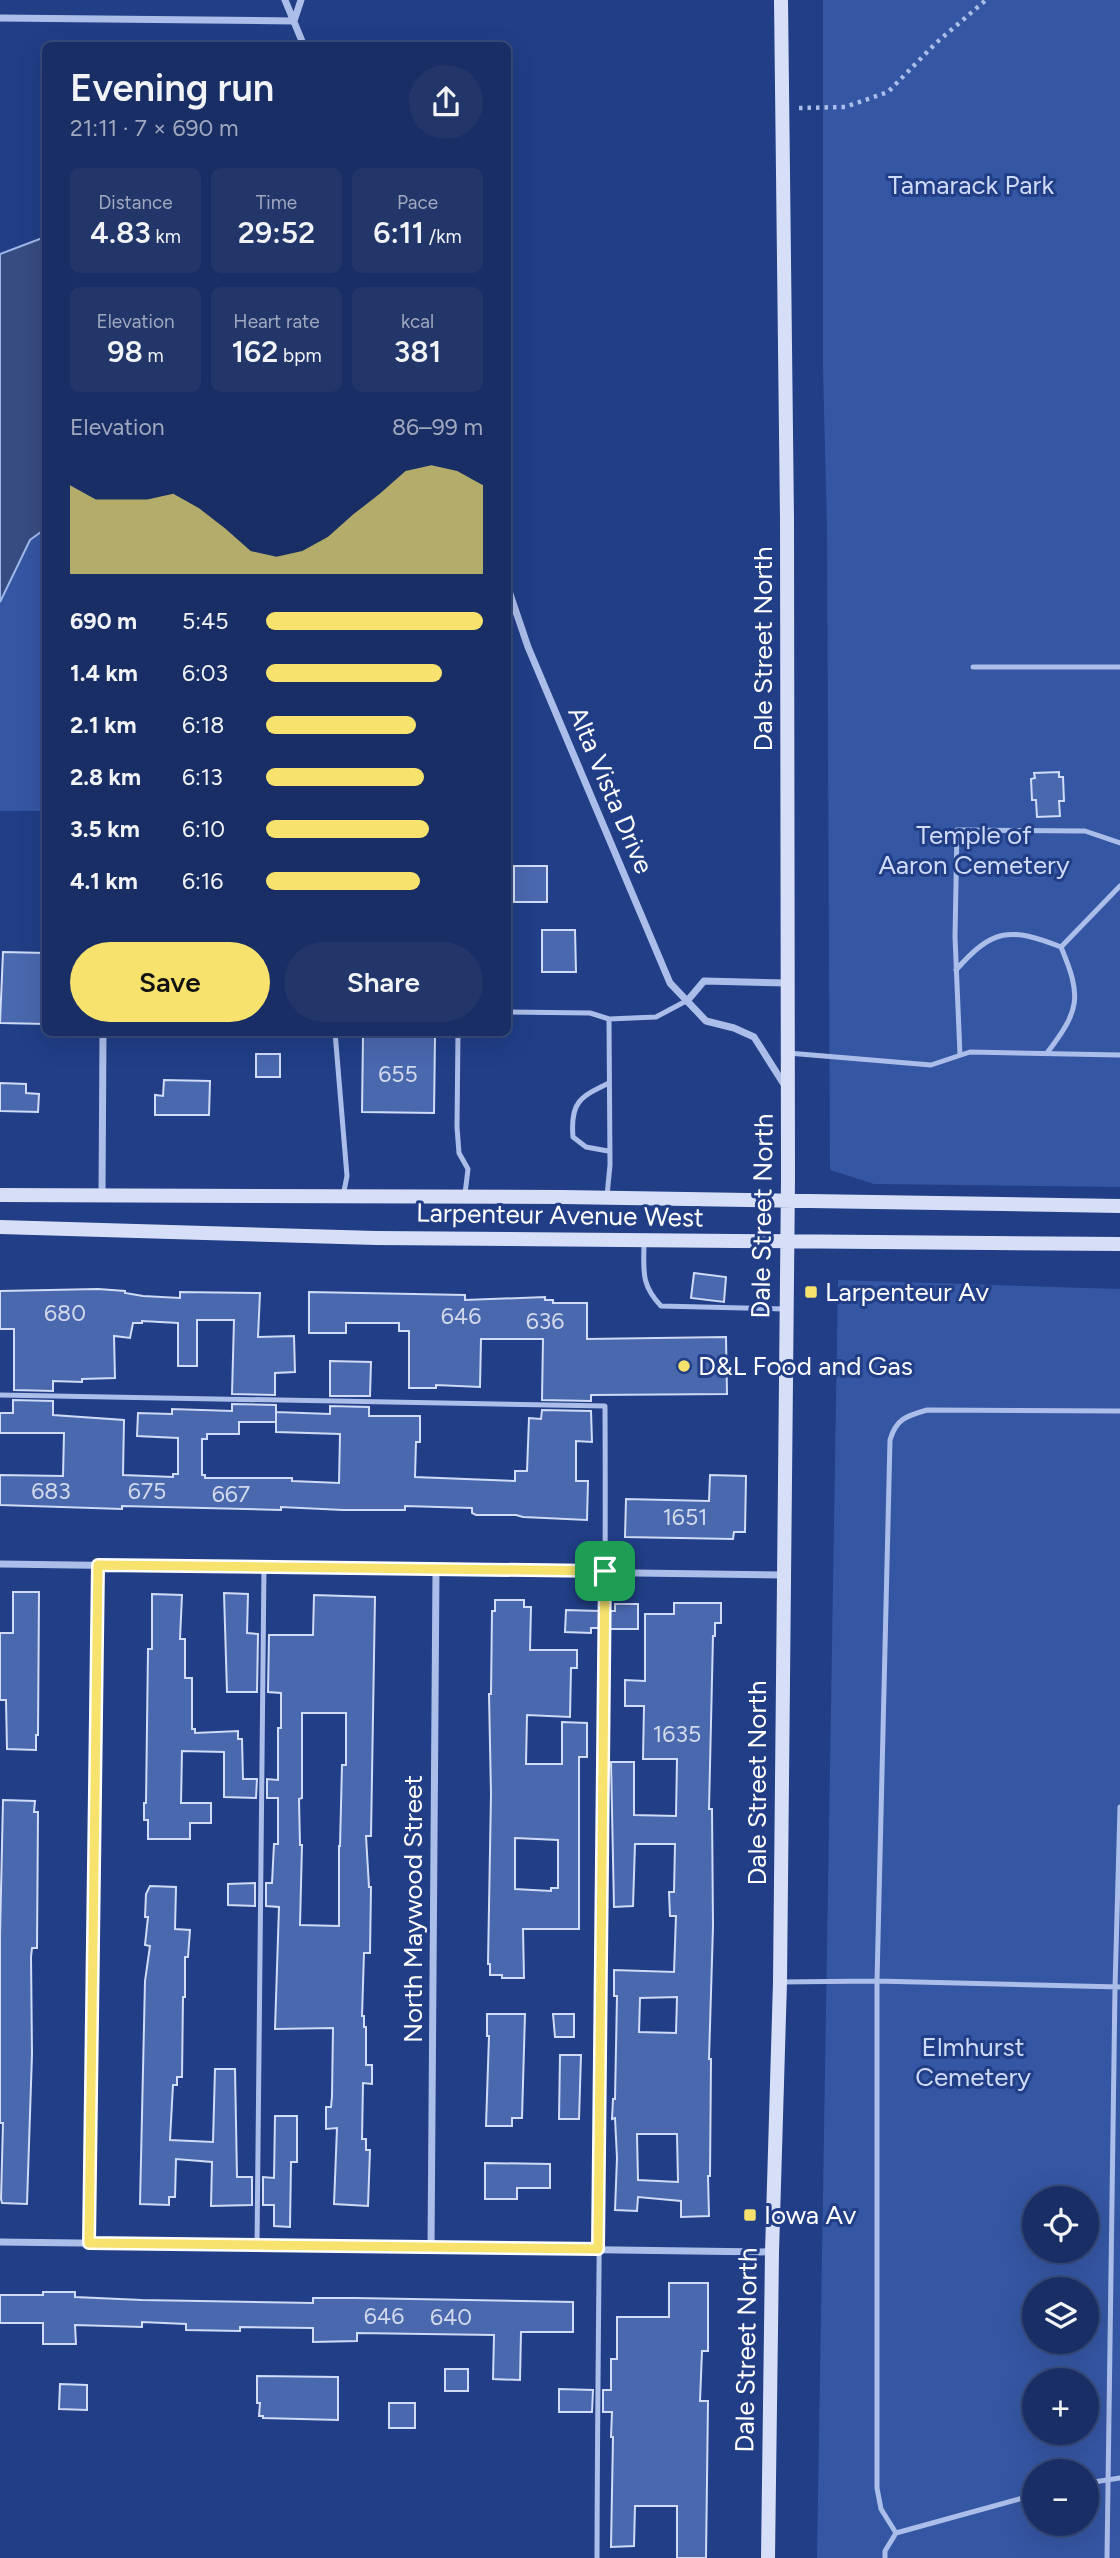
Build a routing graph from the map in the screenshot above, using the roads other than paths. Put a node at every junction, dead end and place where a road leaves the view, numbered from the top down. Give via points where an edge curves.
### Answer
1 (285, 0) edge
2 (301, 0) edge
3 (781, 0) edge
4 (0, 18) edge
5 (293, 20) junction
6 (302, 42) edge
7 (511, 597) edge
8 (973, 667) dead end
9 (1120, 667) edge
10 (1120, 843) edge
11 (1120, 886) edge
12 (1061, 947) junction
13 (956, 970) junction
14 (788, 983) junction
15 (688, 1000) junction
16 (511, 1012) edge
17 (609, 1019) junction
18 (103, 1036) edge
19 (335, 1036) edge
20 (458, 1036) edge
21 (788, 1053) junction
22 (1046, 1054) junction
23 (960, 1055) junction
24 (1120, 1055) edge
25 (609, 1083) junction
26 (788, 1091) junction
27 (608, 1151) junction
28 (0, 1195) edge
29 (102, 1197) junction
30 (343, 1198) junction
31 (465, 1198) junction
32 (607, 1198) junction
33 (788, 1201) junction
34 (1120, 1206) edge
35 (0, 1227) edge
36 (644, 1241) junction
37 (787, 1243) junction
38 (1120, 1244) edge
39 (785, 1309) junction
40 (0, 1395) edge
41 (1120, 1411) edge
42 (0, 1564) edge
43 (98, 1565) junction
44 (264, 1567) junction
45 (436, 1570) junction
46 (605, 1571) junction
47 (783, 1575) junction
48 (1120, 1807) edge
49 (877, 1981) junction
50 (780, 1982) junction
51 (1117, 1987) edge
52 (0, 2242) edge
53 (89, 2243) junction
54 (257, 2246) junction
55 (432, 2248) junction
56 (598, 2249) junction
57 (772, 2252) junction
58 (1120, 2478) edge
59 (1108, 2480) junction
60 (1099, 2481) edge
61 (1022, 2498) edge
62 (896, 2533) junction
63 (597, 2558) edge
64 (768, 2558) edge
65 (885, 2558) edge
66 (1108, 2558) edge

1 - 5 street
2 - 5 street
3 - 14 main road, Dale Street North
4 - 5 street
5 - 6 street
7 - 15 street, Alta Vista Drive via 665,972
8 - 9 lane
10 - 13 lane via 1085,831 957,830
11 - 12 lane
12 - 13 lane via 1006,932 975,948
12 - 22 lane via 1076,995 1069,1025
13 - 23 lane
14 - 15 street via 704,981
14 - 21 main road, Dale Street North
15 - 17 lane via 656,1017
15 - 26 street, Alta Vista Drive via 706,1021 754,1037
16 - 17 lane via 590,1013
17 - 25 lane
18 - 29 street
19 - 30 lane via 347,1176
20 - 31 lane via 457,1127 460,1153 468,1169
21 - 23 lane via 932,1065
21 - 26 main road, Dale Street North
22 - 23 lane
22 - 24 lane
25 - 27 lane
25 - 27 lane via 584,1095 571,1120 573,1137 586,1147
26 - 33 main road, Dale Street North
27 - 32 lane
28 - 29 main road, Larpenteur Avenue West
29 - 30 main road, Larpenteur Avenue West
30 - 31 main road, Larpenteur Avenue West
31 - 32 main road, Larpenteur Avenue West
32 - 33 main road, Larpenteur Avenue West
33 - 34 main road, Larpenteur Avenue West
33 - 37 main road, Dale Street North
35 - 36 main road, Larpenteur Avenue West
36 - 37 main road, Larpenteur Avenue West
36 - 39 lane via 645,1279 649,1294 661,1306
37 - 38 main road, Larpenteur Avenue West
37 - 39 main road, Dale Street North
39 - 47 main road, Dale Street North
40 - 46 lane via 605,1406
41 - 49 lane via 927,1410 894,1425 890,1440
42 - 43 street
43 - 44 street
43 - 53 street
44 - 45 street
44 - 54 lane
45 - 46 street
45 - 55 street, North Maywood Street
46 - 47 street
46 - 56 lane
47 - 50 main road, Dale Street North
48 - 51 lane
49 - 50 lane
49 - 51 lane
49 - 62 lane via 877,2487 881,2509
50 - 57 main road, Dale Street North
51 - 59 lane
52 - 53 street
53 - 54 street
54 - 55 street
55 - 56 street
56 - 57 street
56 - 63 lane
57 - 64 main road, Dale Street North
58 - 59 lane
59 - 60 lane
59 - 66 lane
61 - 62 lane
62 - 65 lane

